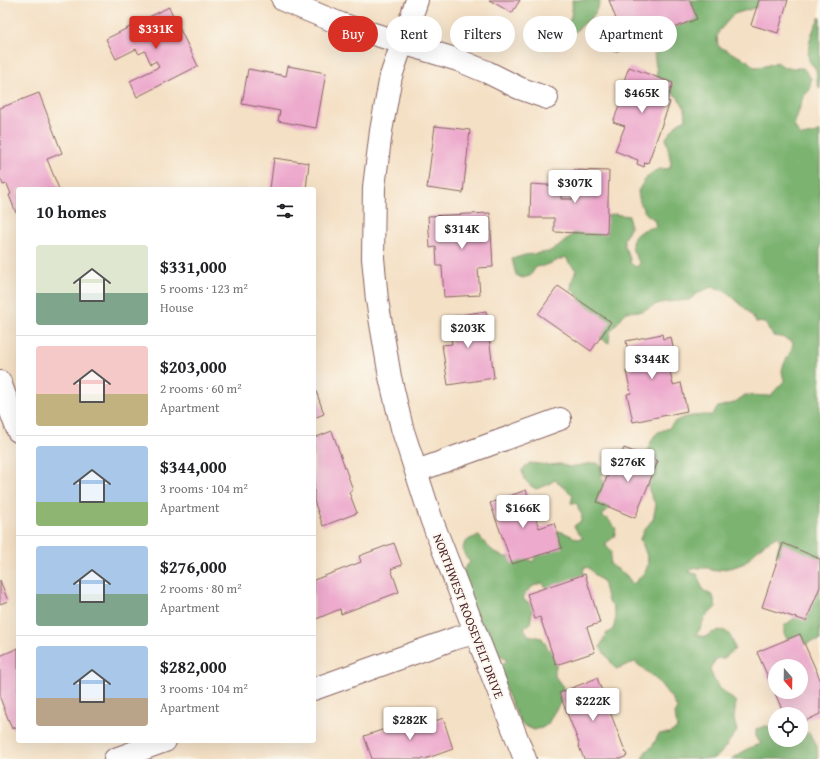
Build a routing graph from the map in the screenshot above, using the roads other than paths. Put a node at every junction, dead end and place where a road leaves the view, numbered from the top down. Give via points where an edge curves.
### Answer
1 (283, 0) edge
2 (417, 0) edge
3 (411, 16) edge
4 (386, 38) edge
5 (399, 52) edge
6 (432, 52) edge
7 (547, 98) dead end
8 (0, 382) edge
9 (560, 419) dead end
10 (11, 425) edge
11 (417, 472) junction
12 (475, 633) junction
13 (316, 688) edge
14 (153, 743) edge
15 (134, 746) edge
16 (115, 759) edge
17 (525, 759) edge

1 - 4 street via 341,24
2 - 3 street, NORTHWEST ROOSEVELT DRIVE
5 - 11 street, NORTHWEST ROOSEVELT DRIVE via 391,76 381,131 374,188 373,258 390,378 402,428
6 - 7 street via 458,60
8 - 10 street
9 - 11 street
11 - 12 street, NORTHWEST ROOSEVELT DRIVE via 432,521
12 - 13 street
12 - 17 street, NORTHWEST ROOSEVELT DRIVE
14 - 15 street
15 - 16 street

